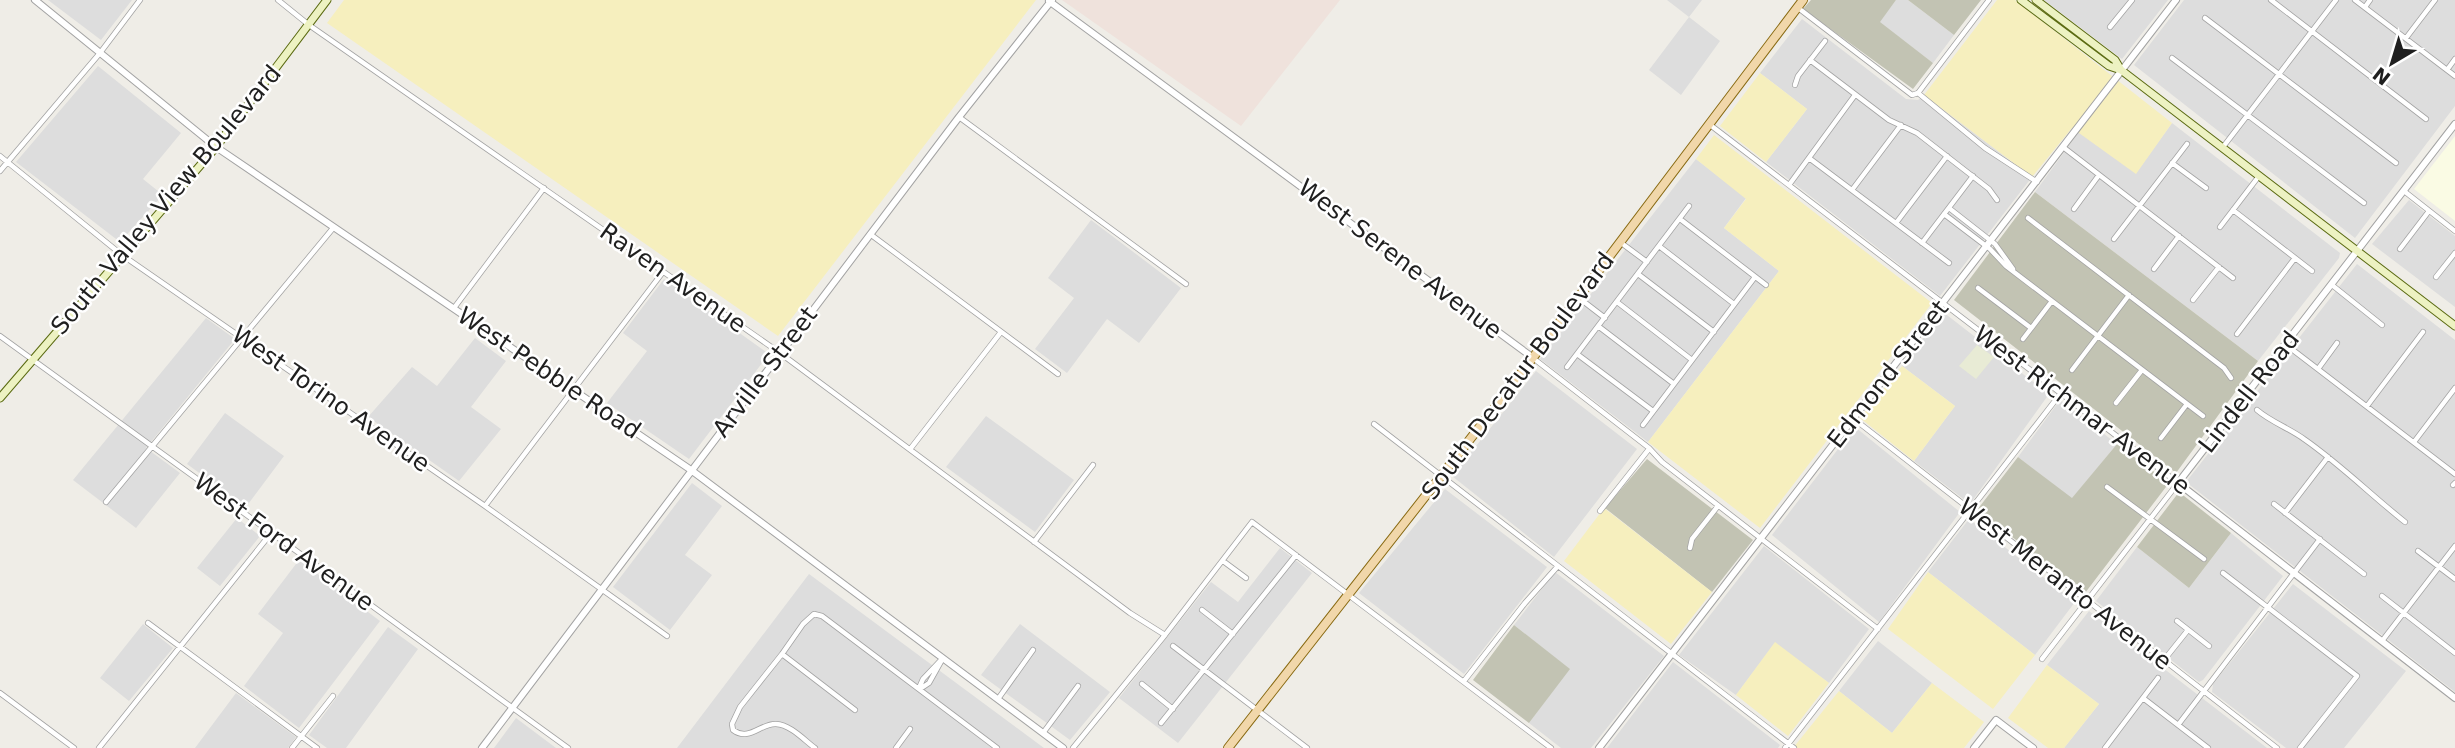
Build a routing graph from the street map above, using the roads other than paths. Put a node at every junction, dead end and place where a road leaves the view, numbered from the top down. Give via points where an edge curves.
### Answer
1 (34, 0) edge
2 (140, 0) edge
3 (278, 0) edge
4 (327, 0) edge
5 (1989, 0) edge
6 (2021, 0) edge
7 (2036, 0) edge
8 (2132, 0) edge
9 (2176, 0) edge
10 (2271, 0) edge
11 (2336, 0) edge
12 (2355, 0) edge
13 (2370, 0) edge
14 (2435, 0) edge
15 (1050, 1) edge
16 (1800, 4) edge
17 (2365, 7) junction
18 (2205, 18) dead end
19 (309, 25) junction
20 (2110, 27) dead end
21 (2312, 31) junction
22 (2406, 38) junction
23 (1825, 41) dead end
24 (100, 53) junction
25 (2172, 58) dead end
26 (1810, 60) junction
27 (2455, 60) edge
28 (2121, 70) junction
29 (2447, 70) junction
30 (2280, 74) junction
31 (2455, 76) edge
32 (1795, 85) dead end
33 (1916, 94) junction
34 (1855, 95) junction
35 (2249, 114) junction
36 (959, 117) junction
37 (2426, 119) dead end
38 (1709, 123) junction
39 (2455, 124) edge
40 (1901, 125) junction
41 (2187, 144) dead end
42 (216, 147) junction
43 (2063, 147) junction
44 (2223, 147) junction
45 (0, 156) edge
46 (1947, 156) junction
47 (1809, 158) junction
48 (8, 162) junction
49 (2172, 163) junction
50 (2396, 163) dead end
51 (0, 171) edge
52 (1973, 176) junction
53 (2099, 176) junction
54 (2260, 176) junction
55 (2037, 182) junction
56 (1789, 185) junction
57 (544, 188) junction
58 (2206, 188) dead end
59 (1852, 190) junction
60 (2404, 191) junction
61 (1997, 200) dead end
62 (2364, 203) dead end
63 (1689, 206) dead end
64 (2139, 206) junction
65 (1949, 208) junction
66 (2074, 209) dead end
67 (2233, 210) junction
68 (2430, 211) junction
69 (1944, 214) junction
70 (2028, 218) dead end
71 (1680, 219) junction
72 (1896, 223) junction
73 (334, 227) junction
74 (2220, 227) dead end
75 (2455, 230) edge
76 (870, 234) junction
77 (2179, 236) junction
78 (2114, 239) dead end
79 (1620, 242) junction
80 (1922, 243) junction
81 (1989, 244) junction
82 (1659, 246) junction
83 (2400, 249) dead end
84 (2358, 251) junction
85 (2455, 253) edge
86 (122, 255) junction
87 (2295, 258) junction
88 (1647, 262) junction
89 (1949, 263) dead end
90 (2219, 267) junction
91 (2154, 269) dead end
92 (2312, 271) dead end
93 (663, 272) junction
94 (1638, 274) junction
95 (1755, 277) junction
96 (2436, 277) dead end
97 (2233, 278) dead end
98 (1186, 284) dead end
99 (1766, 285) dead end
100 (2332, 285) junction
101 (1978, 288) dead end
102 (2129, 295) junction
103 (1578, 297) junction
104 (2193, 300) dead end
105 (2052, 301) junction
106 (1617, 302) junction
107 (1734, 304) junction
108 (1943, 304) junction
109 (454, 308) junction
110 (1605, 318) junction
111 (2382, 325) dead end
112 (1598, 326) junction
113 (2455, 326) edge
114 (2031, 328) junction
115 (1001, 332) junction
116 (1714, 332) junction
117 (2423, 332) dead end
118 (2236, 334) dead end
119 (0, 336) edge
120 (2098, 336) junction
121 (243, 337) junction
122 (2023, 339) dead end
123 (2337, 343) dead end
124 (2285, 344) junction
125 (780, 353) junction
126 (1577, 354) junction
127 (1532, 357) junction
128 (31, 360) junction
129 (1692, 360) junction
130 (1567, 368) dead end
131 (2318, 369) junction
132 (2072, 370) dead end
133 (2142, 370) junction
134 (1058, 374) dead end
135 (2231, 378) dead end
136 (1674, 384) junction
137 (2455, 388) edge
138 (573, 390) junction
139 (2061, 393) junction
140 (0, 398) edge
141 (2116, 403) dead end
142 (2187, 404) junction
143 (2367, 406) junction
144 (2257, 410) dead end
145 (1653, 411) junction
146 (2203, 416) dead end
147 (1854, 419) junction
148 (1374, 424) dead end
149 (1643, 425) dead end
150 (2161, 438) dead end
151 (2414, 442) junction
152 (151, 447) junction
153 (1649, 448) junction
154 (911, 449) junction
155 (2328, 457) junction
156 (1093, 465) dead end
157 (691, 470) junction
158 (2455, 474) edge
159 (1441, 476) junction
160 (2178, 483) junction
161 (2107, 487) dead end
162 (106, 502) dead end
163 (2274, 504) dead end
164 (485, 506) junction
165 (1718, 506) junction
166 (1970, 509) junction
167 (1600, 511) dead end
168 (2285, 513) junction
169 (2150, 519) junction
170 (2405, 522) dead end
171 (272, 532) junction
172 (1761, 537) junction
173 (2320, 539) junction
174 (1034, 542) junction
175 (2455, 546) edge
176 (1690, 548) dead end
177 (2418, 551) dead end
178 (1296, 555) junction
179 (2204, 559) dead end
180 (1223, 561) junction
181 (1558, 566) junction
182 (2439, 567) junction
183 (2223, 573) dead end
184 (2294, 573) junction
185 (2364, 574) dead end
186 (1246, 578) dead end
187 (2455, 579) edge
188 (601, 588) junction
189 (1349, 594) junction
190 (2382, 596) dead end
191 (2087, 600) junction
192 (2267, 608) junction
193 (1202, 610) dead end
194 (2404, 613) junction
195 (2177, 621) dead end
196 (148, 622) dead end
197 (1878, 629) junction
198 (2188, 630) junction
199 (1233, 634) junction
200 (1165, 635) junction
201 (667, 636) dead end
202 (2382, 641) junction
203 (1173, 646) dead end
204 (2209, 646) dead end
205 (179, 648) junction
206 (1033, 650) dead end
207 (1672, 653) junction
208 (2455, 653) edge
209 (782, 654) junction
210 (943, 658) junction
211 (2042, 659) dead end
212 (2164, 660) junction
213 (1204, 670) junction
214 (2158, 678) dead end
215 (1464, 681) junction
216 (1142, 684) dead end
217 (1078, 686) dead end
218 (919, 689) junction
219 (2203, 691) junction
220 (0, 693) edge
221 (333, 696) dead end
222 (2143, 698) junction
223 (2455, 698) edge
224 (998, 699) junction
225 (513, 707) junction
226 (1173, 709) junction
227 (855, 710) dead end
228 (1258, 710) junction
229 (1161, 723) dead end
230 (2178, 725) junction
231 (910, 729) dead end
232 (1043, 733) junction
233 (301, 737) junction
234 (1787, 746) edge
235 (74, 748) edge
236 (99, 748) edge
237 (292, 748) edge
238 (317, 748) edge
239 (482, 748) edge
240 (568, 748) edge
241 (816, 748) edge
242 (896, 748) edge
243 (997, 748) edge
244 (1063, 748) edge
245 (1073, 748) edge
246 (1228, 748) edge
247 (1307, 748) edge
248 (1551, 748) edge
249 (1599, 748) edge
250 (1794, 748) edge
251 (1974, 748) edge
252 (2033, 748) edge
253 (2105, 748) edge
254 (2208, 748) edge
255 (2277, 748) edge
256 (2300, 748) edge

1 - 24 street, West Pebble Road
2 - 24 street
3 - 19 street, Raven Avenue
4 - 19 main road, South Valley View Boulevard
5 - 33 street
6 - 28 main road via 2109,66
7 - 28 main road via 2115,60
8 - 20 street
9 - 28 street, Edmond Street
10 - 21 street
11 - 21 street
12 - 17 street
13 - 17 street
14 - 22 street
15 - 36 street, Arville Street
15 - 127 street, West Serene Avenue
16 - 33 street via 1909,93
16 - 38 main road, South Decatur Boulevard
17 - 22 street
18 - 30 street
19 - 42 main road, South Valley View Boulevard
19 - 57 street, Raven Avenue
21 - 30 street
21 - 37 street
22 - 29 street
23 - 26 street
24 - 42 street, West Pebble Road
24 - 48 street
25 - 35 street
26 - 32 street
26 - 34 street
27 - 29 street
28 - 43 street, Edmond Street
28 - 44 main road
29 - 31 street
30 - 35 street
30 - 50 street
33 - 55 street via 1984,148
34 - 40 street
34 - 47 street
35 - 44 street
35 - 62 street
36 - 76 street, Arville Street
36 - 98 street
38 - 56 street, West Richmar Avenue
38 - 79 main road, South Decatur Boulevard
39 - 60 street, Lindell Road
40 - 46 street
40 - 59 street
41 - 49 street
42 - 73 street, West Pebble Road
42 - 86 main road, South Valley View Boulevard
43 - 53 street
43 - 55 street, Edmond Street
44 - 54 main road
45 - 48 street, West Torino Avenue
46 - 52 street
46 - 72 street
47 - 56 street
47 - 59 street
48 - 51 street
48 - 86 street, West Torino Avenue
49 - 58 street
49 - 64 street
52 - 61 street
52 - 65 street
53 - 64 street
53 - 66 street
54 - 67 street
54 - 84 main road
55 - 81 street, Edmond Street
56 - 108 street, West Richmar Avenue
57 - 93 street, Raven Avenue
57 - 109 street
59 - 72 street
60 - 68 street
60 - 84 street, Lindell Road
63 - 71 street
64 - 77 street
64 - 78 street
65 - 69 street
65 - 81 street
67 - 74 street
67 - 87 street
68 - 75 street
68 - 83 street
69 - 80 street
69 - 81 street
70 - 102 street
71 - 82 street
71 - 95 street
72 - 80 street
73 - 109 street, West Pebble Road
73 - 121 street
76 - 115 street
76 - 125 street, Arville Street
77 - 90 street
77 - 91 street
79 - 88 street
79 - 103 main road, South Decatur Boulevard
80 - 89 street
81 - 105 street via 2003,264
81 - 108 street, Edmond Street
82 - 88 street
82 - 107 street
84 - 100 street, Lindell Road
84 - 113 main road
85 - 96 street
86 - 121 street, West Torino Avenue
86 - 128 main road, South Valley View Boulevard
87 - 92 street
87 - 118 street
88 - 94 street
90 - 97 street
90 - 104 street
93 - 125 street, Raven Avenue
93 - 138 street
94 - 106 street
94 - 116 street
95 - 99 street
95 - 107 street
100 - 111 street
100 - 124 street, Lindell Road
101 - 114 street
102 - 120 street
102 - 135 street
103 - 110 street
103 - 127 main road, South Decatur Boulevard
105 - 114 street
105 - 120 street
106 - 110 street
106 - 129 street
107 - 116 street
108 - 139 street, West Richmar Avenue
108 - 147 street, Edmond Street
109 - 138 street, West Pebble Road
110 - 112 street
112 - 126 street
112 - 136 street
114 - 122 street
115 - 134 street
115 - 154 street
116 - 129 street
117 - 143 street
119 - 128 street, West Ford Avenue
120 - 132 street
120 - 133 street
121 - 152 street
121 - 164 street, West Torino Avenue
123 - 131 street
124 - 131 street
124 - 160 street, Lindell Road
125 - 154 street, Raven Avenue
125 - 157 street, Arville Street
126 - 130 street
126 - 145 street
127 - 153 street, West Serene Avenue
127 - 159 main road, South Decatur Boulevard
128 - 140 main road, South Valley View Boulevard
128 - 152 street, West Ford Avenue
129 - 136 street
131 - 143 street
133 - 141 street
133 - 142 street
136 - 145 street
137 - 151 street
138 - 157 street, West Pebble Road
138 - 164 street
139 - 160 street, West Richmar Avenue
139 - 166 street
142 - 146 street
142 - 150 street
143 - 151 street
144 - 155 street
145 - 149 street
147 - 166 street, West Meranto Avenue
147 - 172 street, Edmond Street
148 - 159 street
151 - 158 street
152 - 162 street
152 - 171 street, West Ford Avenue
153 - 165 street, West Serene Avenue
153 - 167 street
154 - 174 street, Raven Avenue
155 - 168 street
155 - 170 street
156 - 174 street
157 - 188 street, Arville Street
157 - 210 street, West Pebble Road
159 - 181 street
159 - 189 main road, South Decatur Boulevard
160 - 169 street, Lindell Road
160 - 184 street, West Richmar Avenue
161 - 169 street
163 - 168 street
164 - 188 street, West Torino Avenue
165 - 172 street, West Serene Avenue
165 - 176 street
166 - 191 street, West Meranto Avenue
166 - 197 street
168 - 173 street
169 - 179 street
169 - 191 street, Lindell Road
171 - 205 street
171 - 225 street, West Ford Avenue
172 - 197 street, West Serene Avenue
172 - 207 street, Edmond Street
173 - 184 street
173 - 185 street
174 - 200 street, Raven Avenue
175 - 182 street
177 - 182 street
178 - 180 street via 1252,522
178 - 189 street
178 - 199 street
180 - 186 street
180 - 200 street
181 - 207 street
181 - 215 street
182 - 187 street
182 - 194 street
183 - 192 street
184 - 192 street
184 - 202 street, West Richmar Avenue
188 - 201 street, West Torino Avenue
188 - 225 street, Arville Street
189 - 215 street
189 - 228 main road, South Decatur Boulevard
190 - 194 street
191 - 211 street, Lindell Road
191 - 212 street, West Meranto Avenue
192 - 219 street
192 - 256 street via 2357,676
193 - 199 street
194 - 202 street
194 - 208 street
195 - 198 street
196 - 205 street
197 - 234 street
198 - 204 street
198 - 212 street
199 - 213 street
200 - 245 street
202 - 223 street, West Richmar Avenue
203 - 213 street
205 - 233 street
205 - 236 street
206 - 224 street
207 - 234 street
207 - 249 street, Edmond Street
209 - 218 street via 803,624 814,614 822,616
209 - 227 street
209 - 241 street via 740,707 733,730 741,735 774,723
210 - 218 street via 929,683
210 - 224 street, West Pebble Road
212 - 219 street, West Meranto Avenue
213 - 226 street
213 - 228 street
214 - 222 street
215 - 248 street
216 - 226 street
217 - 232 street
218 - 243 street
219 - 230 street
219 - 255 street, West Meranto Avenue
220 - 235 street
221 - 233 street
222 - 230 street
222 - 253 street
224 - 232 street, West Pebble Road
225 - 239 street, Arville Street
225 - 240 street, West Ford Avenue
226 - 229 street
228 - 246 main road, South Decatur Boulevard
228 - 247 street
230 - 254 street
231 - 242 street
232 - 244 street, West Pebble Road
233 - 237 street
233 - 238 street
234 - 250 street
251 - 252 street via 1996,720

